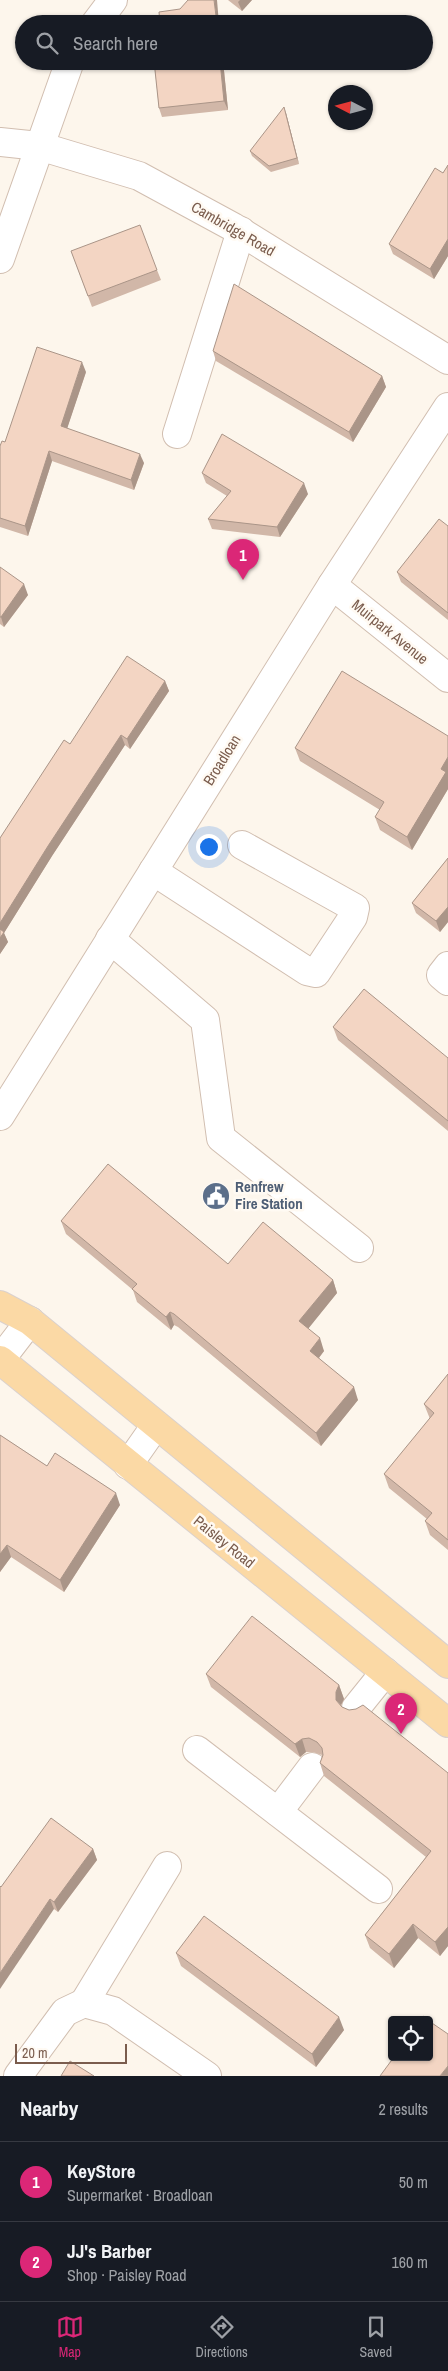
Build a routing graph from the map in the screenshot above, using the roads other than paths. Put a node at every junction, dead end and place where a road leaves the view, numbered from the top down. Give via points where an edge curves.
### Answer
1 (113, 0) edge
2 (102, 15) edge
3 (67, 70) edge
4 (0, 142) edge
5 (38, 146) junction
6 (241, 231) junction
7 (0, 259) edge
8 (448, 360) edge
9 (448, 407) edge
10 (177, 434) dead end
11 (332, 585) junction
12 (448, 678) edge
13 (242, 845) dead end
14 (153, 871) junction
15 (110, 939) junction
16 (448, 966) edge
17 (448, 981) edge
18 (0, 1116) edge
19 (359, 1248) dead end
20 (0, 1305) edge
21 (30, 1321) junction
22 (0, 1360) edge
23 (156, 1425) junction
24 (128, 1465) junction
25 (448, 1664) edge
26 (385, 1672) junction
27 (356, 1708) edge
28 (448, 1723) edge
29 (197, 1750) dead end
30 (312, 1767) dead end
31 (278, 1812) junction
32 (167, 1866) dead end
33 (378, 1889) dead end
34 (84, 2003) junction
35 (18, 2076) edge
36 (207, 2076) edge

1 - 2 street
3 - 5 street
4 - 5 street, Cambridge Road
5 - 6 street, Cambridge Road via 138,176
5 - 7 street
6 - 8 street, Cambridge Road
6 - 10 street
9 - 11 street, Broadloan
11 - 12 street, Muirpark Avenue
11 - 14 street, Broadloan
13 - 14 street via 355,908 353,917 316,973 307,971
14 - 15 street, Broadloan
15 - 18 street, Broadloan
15 - 19 street via 205,1020 221,1138
16 - 17 street via 441,975
20 - 21 main road
21 - 22 street
21 - 23 main road
22 - 24 main road, Paisley Road
23 - 24 street
23 - 25 main road
24 - 26 main road, Paisley Road
26 - 27 street
26 - 28 main road, Paisley Road
29 - 31 street
30 - 31 street
31 - 33 street
32 - 34 street
34 - 35 street via 65,2012
34 - 36 street via 113,2011

